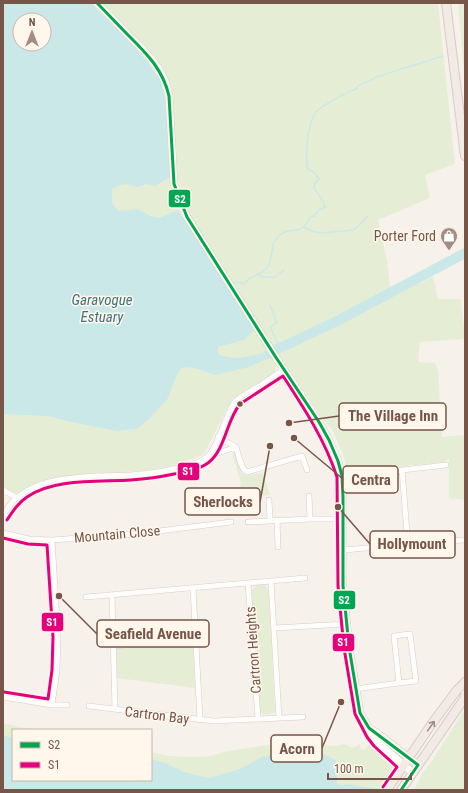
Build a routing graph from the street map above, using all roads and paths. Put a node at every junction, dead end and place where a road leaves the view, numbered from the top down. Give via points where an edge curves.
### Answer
1 (97, 3) edge
2 (446, 3) edge
3 (465, 156) edge
4 (284, 369) junction
5 (218, 437) junction
6 (236, 447) junction
7 (209, 456) junction
8 (446, 465) dead end
9 (306, 470) dead end
10 (402, 470) junction
11 (349, 476) dead end
12 (3, 490) edge
13 (309, 496) dead end
14 (17, 498) junction
15 (269, 500) dead end
16 (3, 517) edge
17 (310, 518) junction
18 (343, 519) junction
19 (270, 520) junction
20 (277, 520) junction
21 (230, 522) dead end
22 (248, 522) dead end
23 (3, 533) edge
24 (52, 540) junction
25 (463, 540) dead end
26 (408, 546) junction
27 (278, 547) dead end
28 (343, 550) junction
29 (305, 578) dead end
30 (271, 581) junction
31 (248, 583) junction
32 (193, 588) junction
33 (112, 595) junction
34 (86, 597) dead end
35 (347, 624) junction
36 (274, 628) junction
37 (196, 639) junction
38 (114, 646) junction
39 (465, 682) edge
40 (399, 683) junction
41 (355, 689) junction
42 (465, 694) edge
43 (3, 696) edge
44 (52, 705) junction
45 (67, 705) dead end
46 (89, 706) dead end
47 (115, 709) junction
48 (303, 717) dead end
49 (258, 718) junction
50 (279, 718) junction
51 (200, 720) junction
52 (369, 728) junction
53 (410, 758) junction
54 (418, 765) junction
55 (404, 766) junction
56 (413, 773) junction
57 (387, 790) edge
58 (401, 790) edge

1 - 4 main road via 149,56 163,76 169,96 174,184 181,204
2 - 3 highway
4 - 5 street via 237,400
4 - 18 main road via 319,422 338,461 342,476
5 - 6 street
5 - 7 street
6 - 7 street
6 - 9 street via 242,468 247,472 302,456
7 - 14 street via 192,464 163,471 74,478 46,483
8 - 10 street
10 - 11 street
10 - 26 street
12 - 14 street
13 - 17 street
14 - 16 street via 7,508
15 - 19 street
17 - 18 street
17 - 20 street
18 - 28 main road
19 - 20 street
19 - 22 street
20 - 27 street
21 - 24 street, Mountain Close via 135,534
23 - 24 street, Mountain Close via 29,540
24 - 44 street via 58,637
25 - 26 street
26 - 28 street
28 - 35 main road
29 - 30 street
30 - 31 street
30 - 36 street, Cartron Heights
31 - 32 street
31 - 49 street, Cartron Heights
32 - 33 street
32 - 37 street, Cartron Bay
33 - 34 street
33 - 38 street, Cartron Bay
35 - 36 street, Cartron Heights
35 - 41 main road
36 - 50 street, Cartron Heights
37 - 38 street
37 - 51 street, Cartron Bay
38 - 47 street, Cartron Bay
53 -> 39 highway
40 - 40 street via 394,636 410,634 416,681
40 - 41 street
41 - 52 main road via 360,713
42 - 54 highway
43 - 44 street
44 - 45 street
46 - 47 street, Cartron Bay
47 - 51 street, Cartron Bay
48 - 50 street
49 - 50 street
49 - 51 street, Cartron Bay
52 - 53 main road
52 - 55 main road via 378,743
53 - 54 main road
53 - 55 highway
54 - 56 highway
55 - 56 main road
55 - 57 highway
56 - 58 highway

